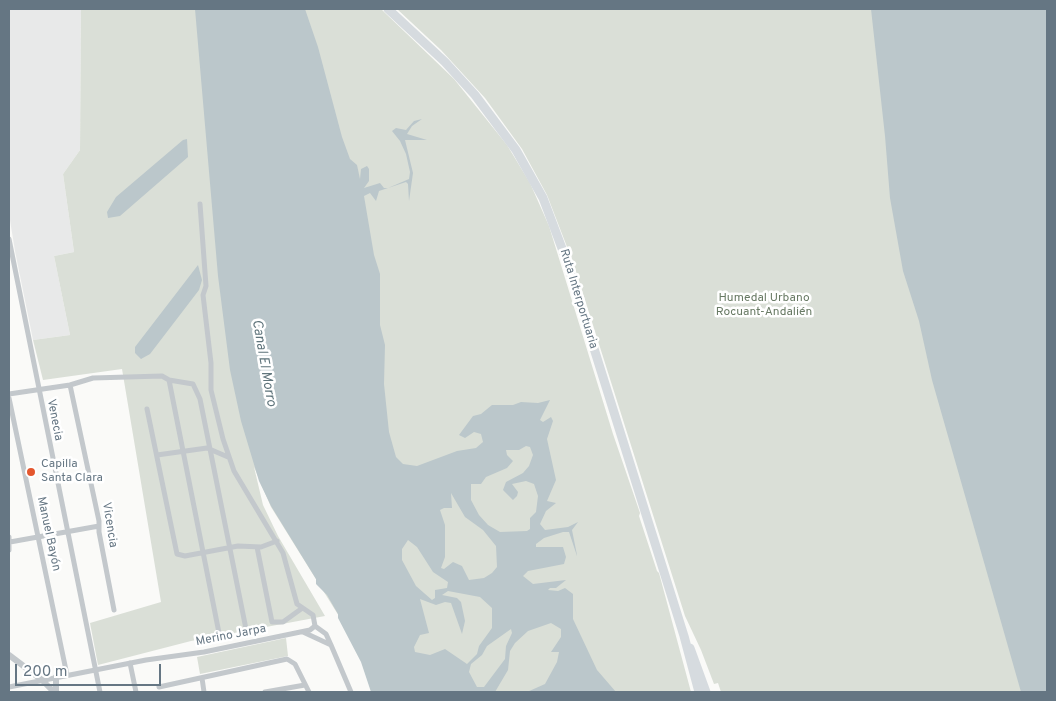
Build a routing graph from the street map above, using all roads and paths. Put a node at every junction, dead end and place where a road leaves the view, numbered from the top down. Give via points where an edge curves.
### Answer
1 (388, 9) edge
2 (200, 204) dead end
3 (9, 239) edge
4 (10, 257) edge
5 (169, 380) junction
6 (70, 385) junction
7 (37, 389) junction
8 (9, 394) edge
9 (9, 398) edge
10 (147, 409) dead end
11 (209, 448) junction
12 (183, 451) junction
13 (157, 455) junction
14 (228, 457) junction
15 (99, 526) junction
16 (66, 532) junction
17 (37, 537) junction
18 (9, 538) edge
19 (277, 541) junction
20 (256, 547) junction
21 (229, 548) junction
22 (9, 550) edge
23 (203, 553) junction
24 (301, 609) junction
25 (114, 610) dead end
26 (315, 626) junction
27 (246, 629) dead end
28 (303, 632) junction
29 (684, 636) junction
30 (220, 638) dead end
31 (331, 645) junction
32 (9, 655) edge
33 (130, 663) junction
34 (95, 670) junction
35 (67, 675) junction
36 (56, 677) junction
37 (202, 678) junction
38 (42, 680) junction
39 (305, 685) junction
40 (9, 687) edge
41 (159, 687) dead end
42 (55, 692) edge
43 (100, 692) edge
44 (136, 692) edge
45 (204, 692) edge
46 (265, 692) edge
47 (309, 692) edge
48 (351, 692) edge
49 (699, 692) edge
50 (706, 692) edge

1 - 29 highway, Ruta Interportuaria via 475,94 516,150 542,198 566,259
2 - 14 street via 211,390
3 - 4 street, Venecia
4 - 7 street, Venecia
5 - 6 street via 162,376 98,378
5 - 11 street via 190,382 194,386 200,399
5 - 12 street
6 - 7 street
6 - 15 street, Vicencia
7 - 8 street
7 - 16 street, Venecia
9 - 17 street, Manuel Bayón
10 - 13 street
11 - 12 street
11 - 14 street
11 - 21 street
12 - 13 street
12 - 23 street
13 - 23 street via 176,552 183,556
14 - 19 street
15 - 16 street
15 - 25 street, Vicencia
16 - 17 street
16 - 34 street, Venecia
17 - 18 street
17 - 35 street, Manuel Bayón
18 - 22 street
19 - 20 street
19 - 24 street via 286,559 293,596
20 - 21 street
20 - 24 street via 272,622 283,622
21 - 23 street
21 - 27 street
23 - 30 street
24 - 26 street via 313,615
26 - 28 street, Merino Jarpa
26 - 31 street via 326,634
28 - 31 street
28 - 33 street, Merino Jarpa
29 - 49 highway, Ruta Interportuaria
29 - 50 highway, Ruta Interportuaria
31 - 48 street
32 - 38 street
33 - 34 street, Merino Jarpa
33 - 44 street
34 - 35 street, Merino Jarpa
34 - 43 street, Venecia
35 - 36 street, Merino Jarpa
36 - 38 street, Merino Jarpa
36 - 42 street
37 - 39 street via 285,660 292,661
37 - 41 street
37 - 45 street
38 - 40 street, Merino Jarpa
38 - 42 street
39 - 46 street
39 - 47 street

